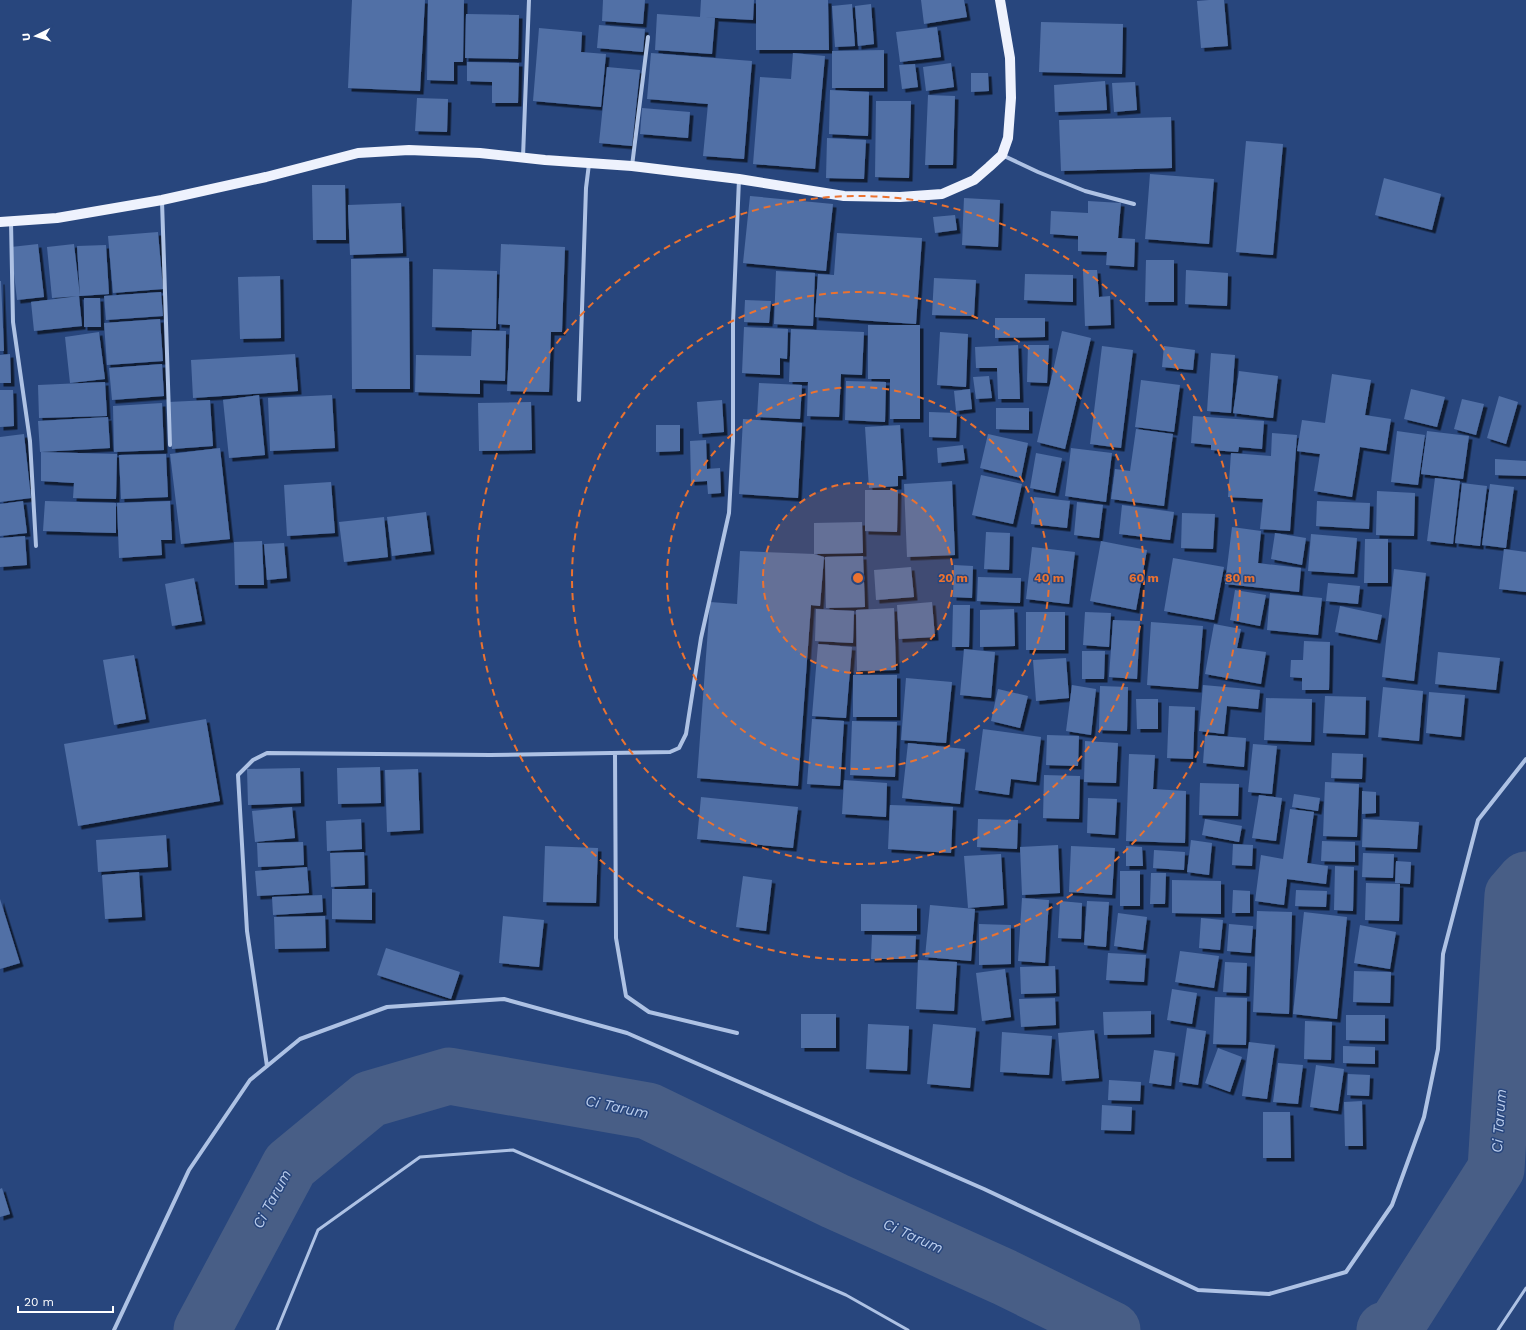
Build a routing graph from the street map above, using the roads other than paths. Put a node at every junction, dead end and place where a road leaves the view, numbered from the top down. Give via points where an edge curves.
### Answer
1 (529, 0) edge
2 (1000, 0) edge
3 (648, 37) dead end
4 (1002, 155) junction
5 (523, 158) junction
6 (589, 164) junction
7 (632, 166) junction
8 (739, 179) junction
9 (162, 200) junction
10 (1134, 204) dead end
11 (0, 222) edge
12 (11, 222) junction
13 (579, 400) dead end
14 (170, 445) dead end
15 (36, 546) dead end
16 (615, 754) junction
17 (1526, 759) edge
18 (736, 1033) dead end
19 (267, 1066) junction
20 (1526, 1288) edge
21 (114, 1330) edge
22 (277, 1330) edge
23 (908, 1330) edge
24 (1498, 1330) edge

1 - 5 street
2 - 4 main road via 1010,58 1011,98 1008,138
3 - 7 street
4 - 8 main road via 974,180 942,194 900,197 844,196
4 - 10 street via 1085,191
5 - 6 main road
5 - 9 main road via 409,150 358,153
6 - 7 main road
6 - 13 street
7 - 8 main road
8 - 16 street via 729,513 701,638 686,734 679,748 670,752
9 - 12 main road via 57,218
9 - 14 street
11 - 12 main road
12 - 15 street via 13,322 30,441
16 - 18 street via 616,938 626,996 649,1012
16 - 19 street via 267,753 253,760 238,775 247,931
17 - 19 street via 1478,820 1443,954 1438,1049 1424,1117 1392,1205 1346,1272 1269,1294 1198,1290 984,1189 627,1033 504,999 387,1007 300,1039
19 - 21 street via 250,1080 189,1170
20 - 24 lane
22 - 23 lane via 318,1230 420,1157 512,1150 846,1295

